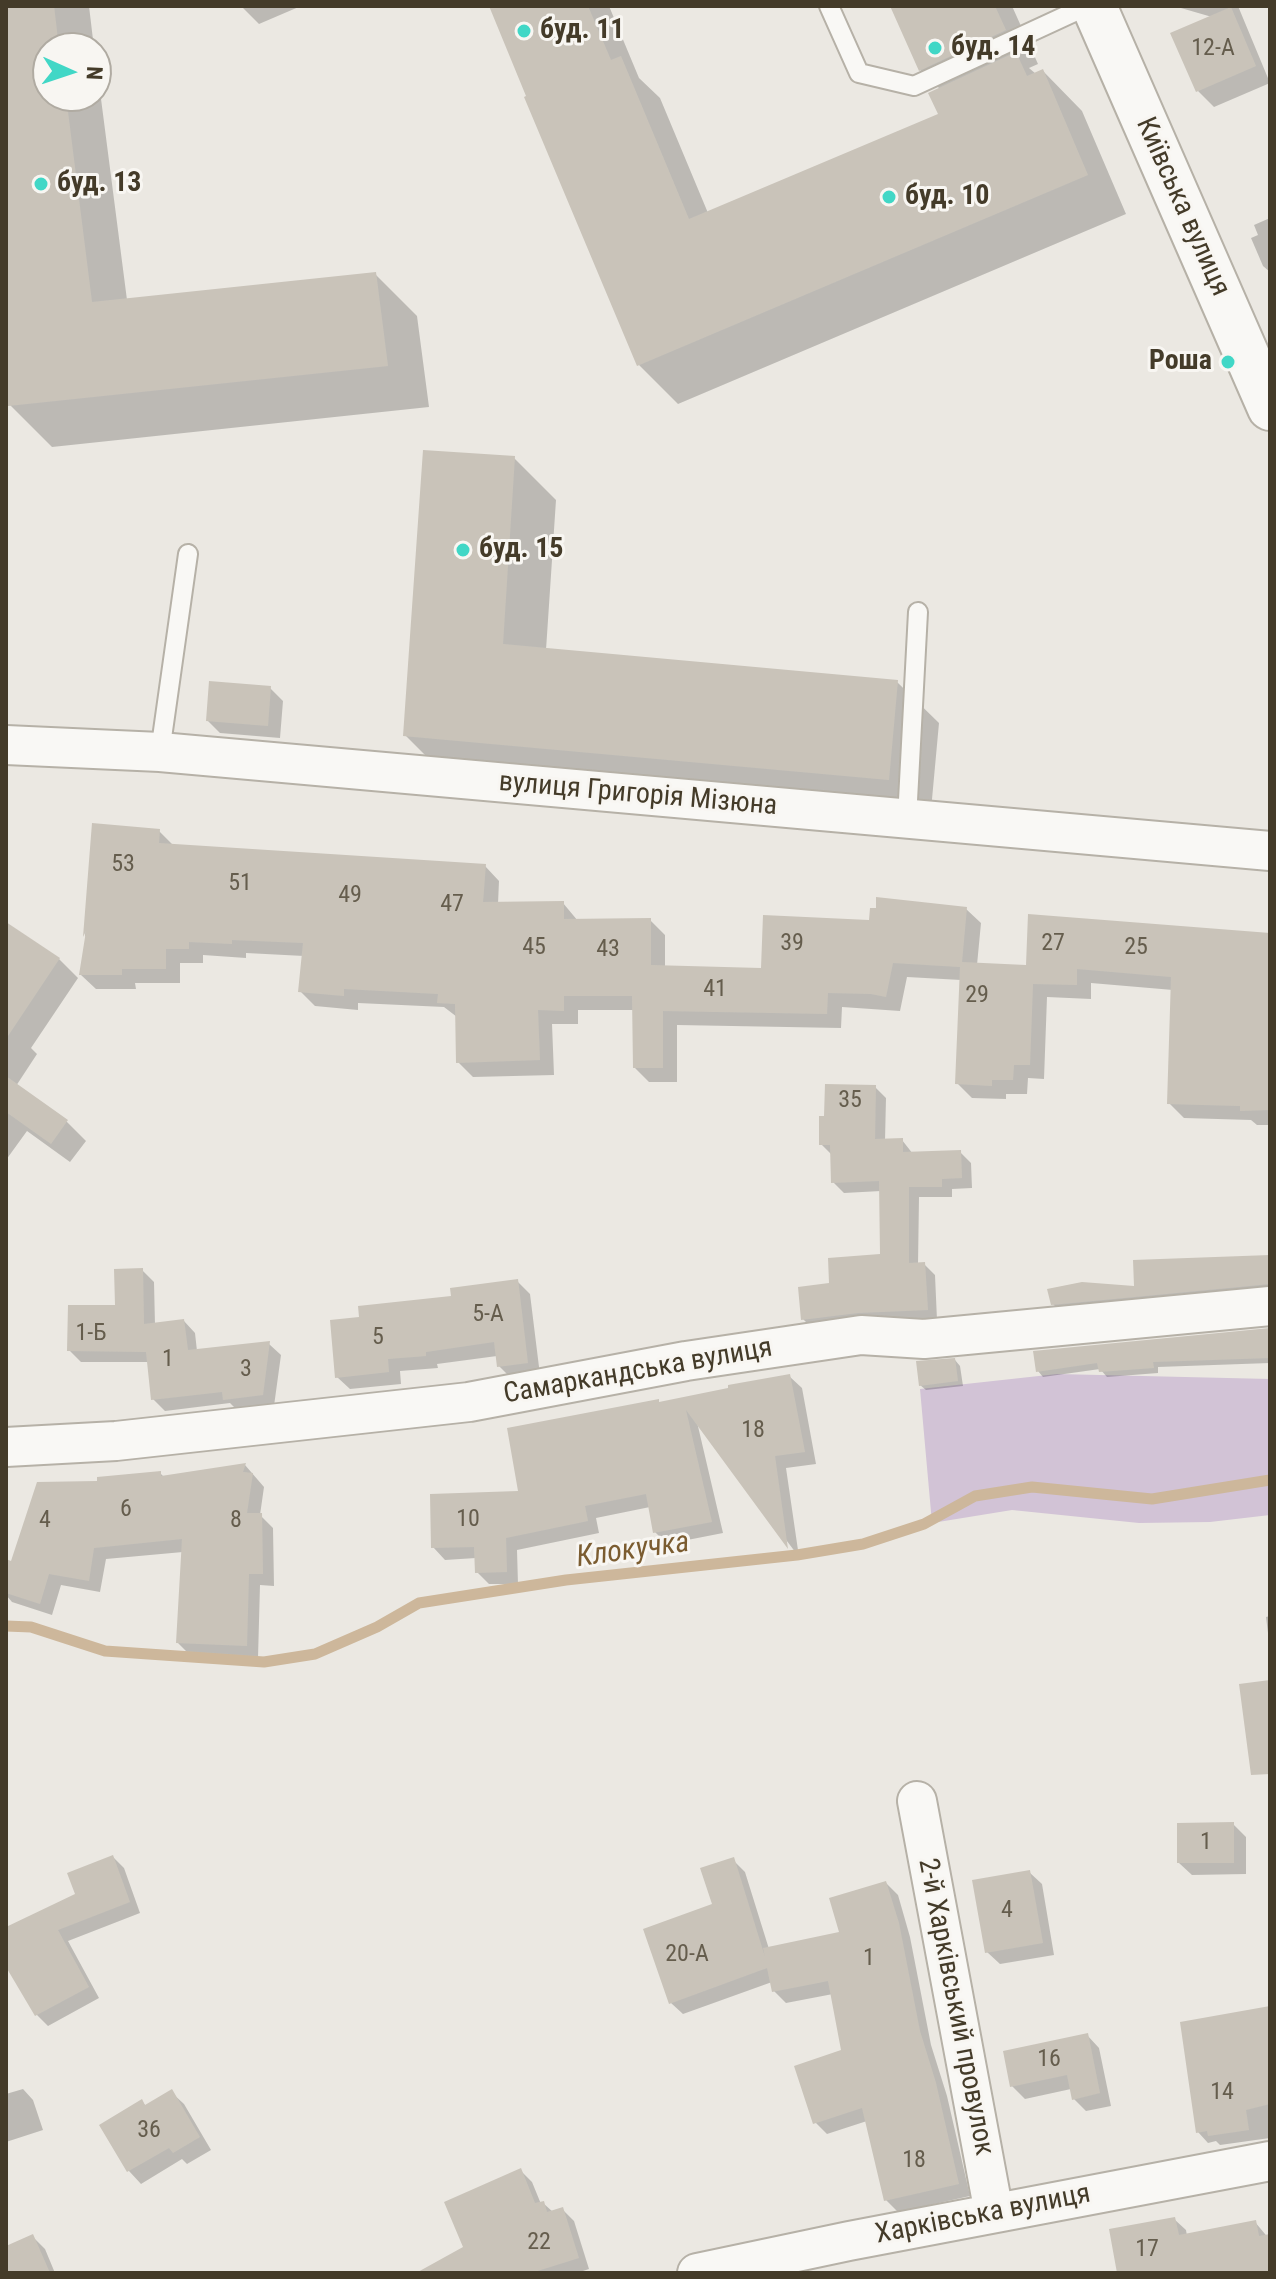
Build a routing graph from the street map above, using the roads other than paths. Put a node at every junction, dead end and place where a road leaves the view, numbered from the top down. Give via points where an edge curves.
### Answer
1 (829, 6) edge
2 (1087, 6) edge
3 (1094, 6) edge
4 (1270, 408) edge
5 (188, 554) dead end
6 (918, 612) dead end
7 (6, 745) edge
8 (160, 752) junction
9 (907, 819) junction
10 (1270, 851) edge
11 (1270, 1306) edge
12 (6, 1447) edge
13 (917, 1801) dead end
14 (1270, 2161) edge
15 (994, 2213) junction
16 (697, 2273) edge

1 - 2 lane via 859,73 914,86
3 - 4 street, Київська вулиця
5 - 8 lane
6 - 9 lane
7 - 8 street, вулиця Григорія Мізюна
8 - 9 street, вулиця Григорія Мізюна
9 - 10 street, вулиця Григорія Мізюна
11 - 12 street, Самаркандська вулиця via 924,1339 861,1335 469,1402 116,1441
13 - 15 street, 2-й Харківський провулок
14 - 15 street, Харківська вулиця
15 - 16 street, Харківська вулиця

